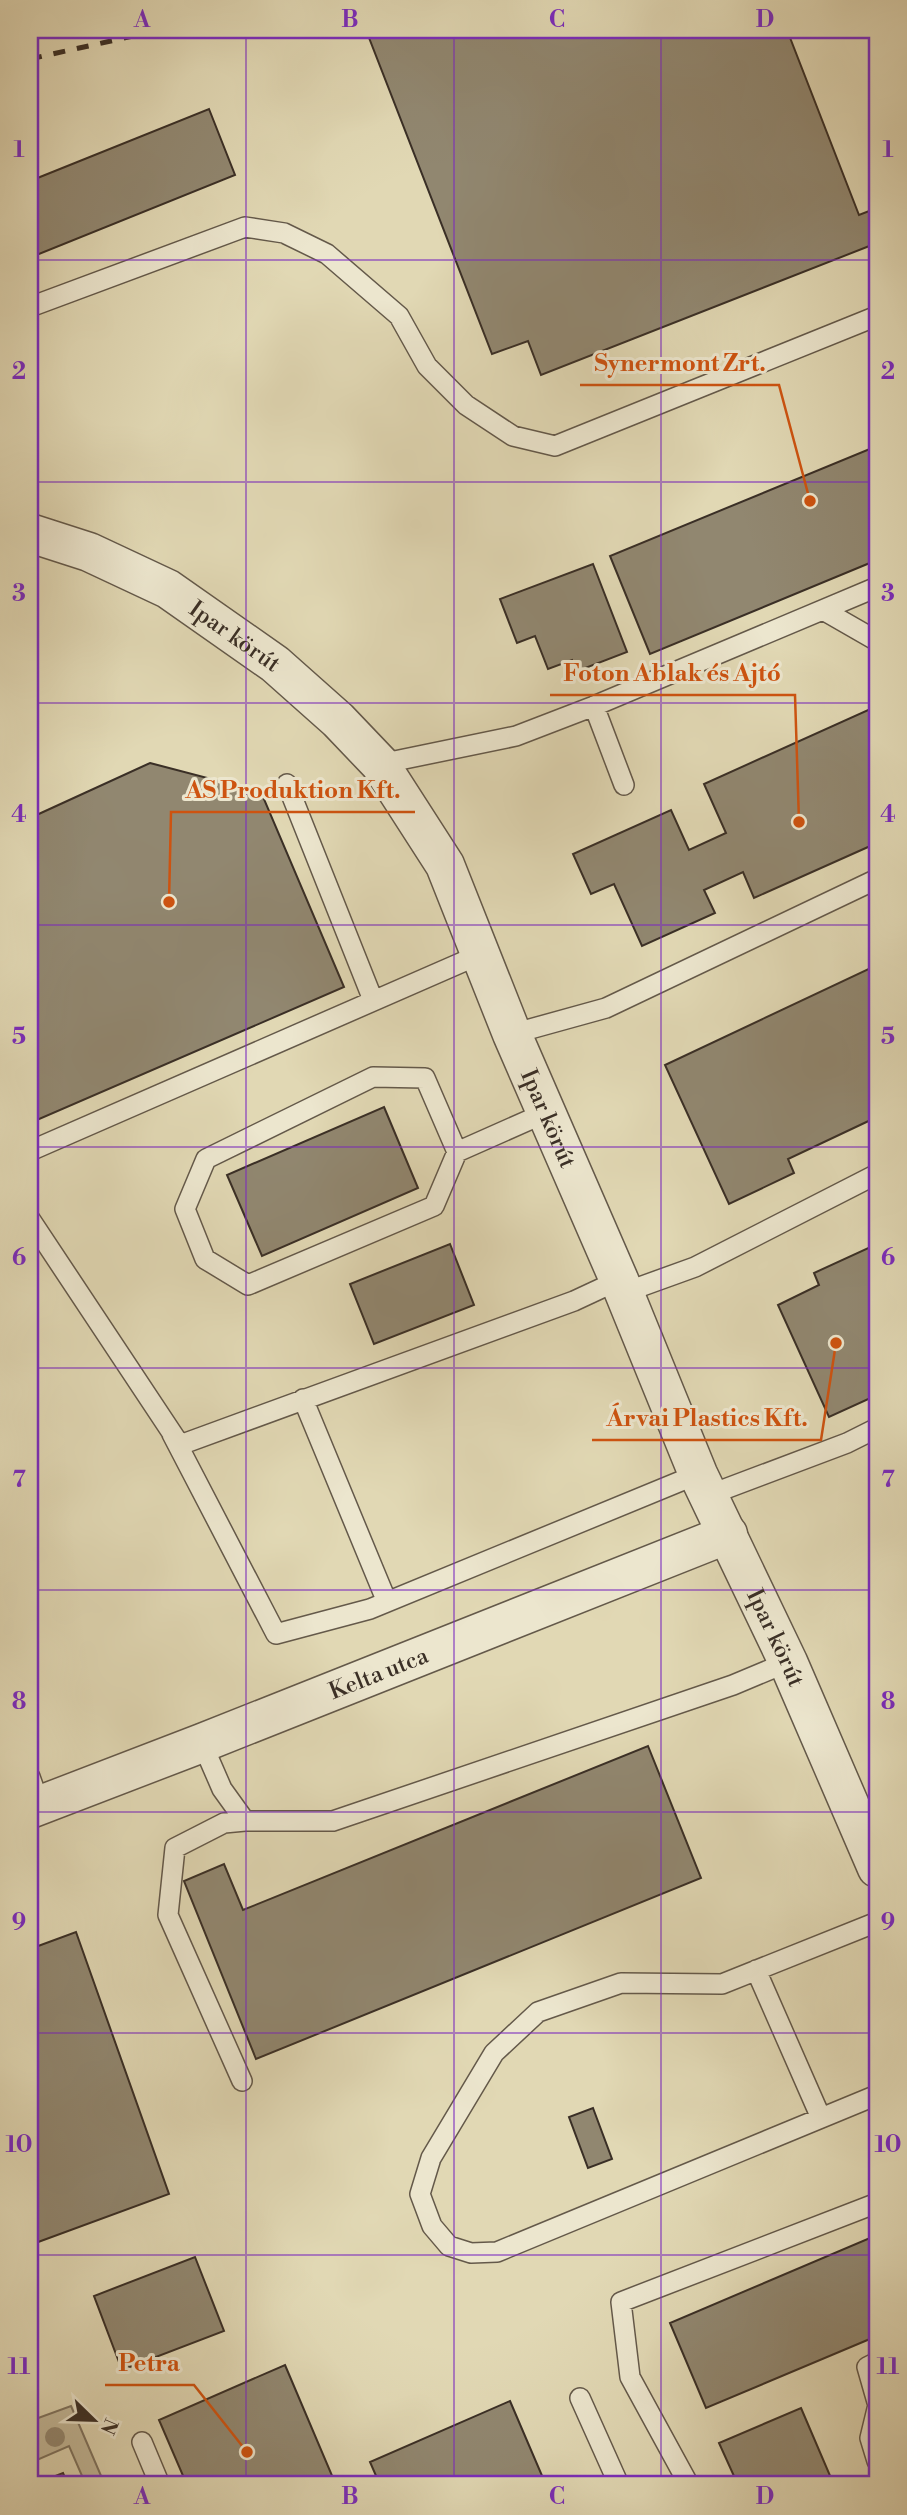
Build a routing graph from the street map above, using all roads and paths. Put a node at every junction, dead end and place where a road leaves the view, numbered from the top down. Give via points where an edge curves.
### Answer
1 (30, 307) edge
2 (877, 316) edge
3 (30, 533) edge
4 (877, 587) edge
5 (823, 610) junction
6 (877, 641) edge
7 (594, 706) junction
8 (380, 764) junction
9 (287, 784) dead end
10 (624, 785) dead end
11 (877, 879) edge
12 (481, 954) junction
13 (373, 1000) junction
14 (512, 1034) junction
15 (545, 1113) junction
16 (30, 1151) edge
17 (457, 1152) junction
18 (877, 1174) edge
19 (30, 1219) edge
20 (621, 1286) junction
21 (303, 1399) junction
22 (877, 1428) edge
23 (171, 1432) junction
24 (704, 1485) junction
25 (728, 1534) junction
26 (387, 1602) junction
27 (788, 1662) junction
28 (202, 1743) junction
29 (33, 1797) edge
30 (245, 1821) junction
31 (877, 1868) edge
32 (877, 1922) edge
33 (756, 1970) junction
34 (242, 2081) dead end
35 (877, 2095) edge
36 (821, 2118) junction
37 (877, 2203) edge
38 (877, 2362) edge
39 (580, 2398) dead end
40 (877, 2402) edge
41 (877, 2409) edge
42 (142, 2442) dead end
43 (877, 2461) edge
44 (160, 2485) edge
45 (619, 2485) edge
46 (689, 2485) edge

1 - 2 lane via 245,227 284,233 327,254 399,316 427,366 466,405 513,436 555,446
3 - 8 street, Ipar körút via 89,552 168,589 275,664
4 - 5 lane
5 - 6 lane
5 - 7 lane
7 - 8 lane via 516,736
7 - 10 lane
8 - 12 street, Ipar körút via 445,865
9 - 13 lane
11 - 14 lane via 606,1008
12 - 13 lane
12 - 14 street, Ipar körút
13 - 16 lane
14 - 15 street, Ipar körút
15 - 17 lane
15 - 20 street, Ipar körút
17 - 17 lane via 434,1206 248,1285 205,1259 185,1209 206,1159 373,1077 425,1078
18 - 20 lane via 695,1266
19 - 23 lane
20 - 21 lane
20 - 24 street, Ipar körút
21 - 23 lane via 180,1445
21 - 26 lane
22 - 24 lane via 847,1443
23 - 26 lane via 276,1634
24 - 25 street, Ipar körút
24 - 26 lane
25 - 27 street, Ipar körút
25 - 28 street, Kelta utca
27 - 30 lane via 733,1685 332,1821
27 - 31 street, Ipar körút
28 - 29 street, Kelta utca
28 - 30 lane via 222,1789
30 - 34 lane via 224,1823 176,1848 168,1914
32 - 33 lane
33 - 36 lane
33 - 36 lane via 722,1984 621,1983 538,2012 494,2053 431,2158 420,2194 432,2226 449,2246 471,2253 497,2252
35 - 36 lane
37 - 46 lane via 621,2302 630,2376
38 - 40 lane via 867,2367
39 - 45 lane
41 - 43 lane via 870,2438
42 - 44 lane

